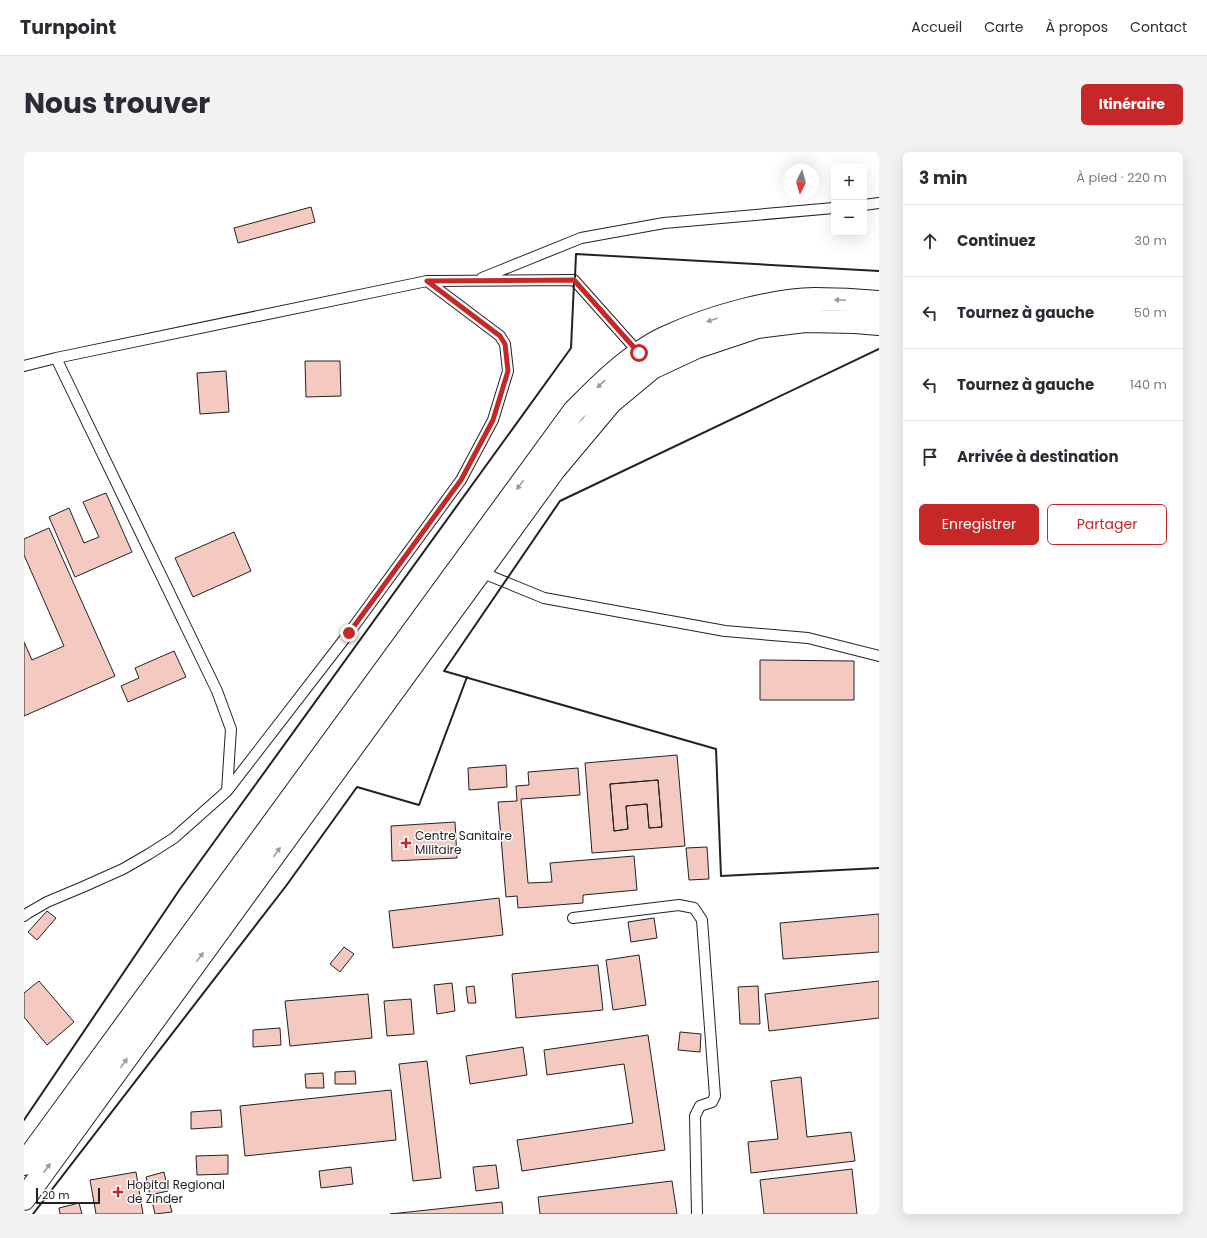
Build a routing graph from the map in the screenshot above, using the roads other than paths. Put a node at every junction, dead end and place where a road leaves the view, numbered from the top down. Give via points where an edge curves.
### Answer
1 (879, 204) edge
2 (867, 205) edge
3 (831, 208) edge
4 (427, 281) junction
5 (475, 281) junction
6 (879, 302) edge
7 (879, 324) edge
8 (56, 358) junction
9 (646, 360) junction
10 (24, 366) edge
11 (471, 568) junction
12 (879, 656) edge
13 (350, 734) junction
14 (227, 791) junction
15 (24, 916) edge
16 (573, 918) dead end
17 (24, 1164) edge
18 (24, 1199) edge
19 (696, 1214) edge

1 - 2 lane
3 - 5 lane via 664,223 580,238
4 - 5 lane
4 - 8 lane
4 - 14 lane via 500,336 505,344 508,371 493,420 461,480 349,633
5 - 9 lane via 574,280
6 -> 9 highway via 814,299 765,305 713,319 668,336
7 - 9 highway via 805,322 757,326 697,347
8 - 10 lane
8 - 14 lane via 217,691 231,729
9 - 11 highway
11 - 12 lane via 544,598 725,631 808,638
11 - 13 highway
13 - 17 highway
18 -> 13 highway
14 - 15 lane via 174,838 149,854 123,869 47,902
16 - 19 lane via 679,905 694,908 702,920 715,1096 712,1102 700,1106 695,1116

